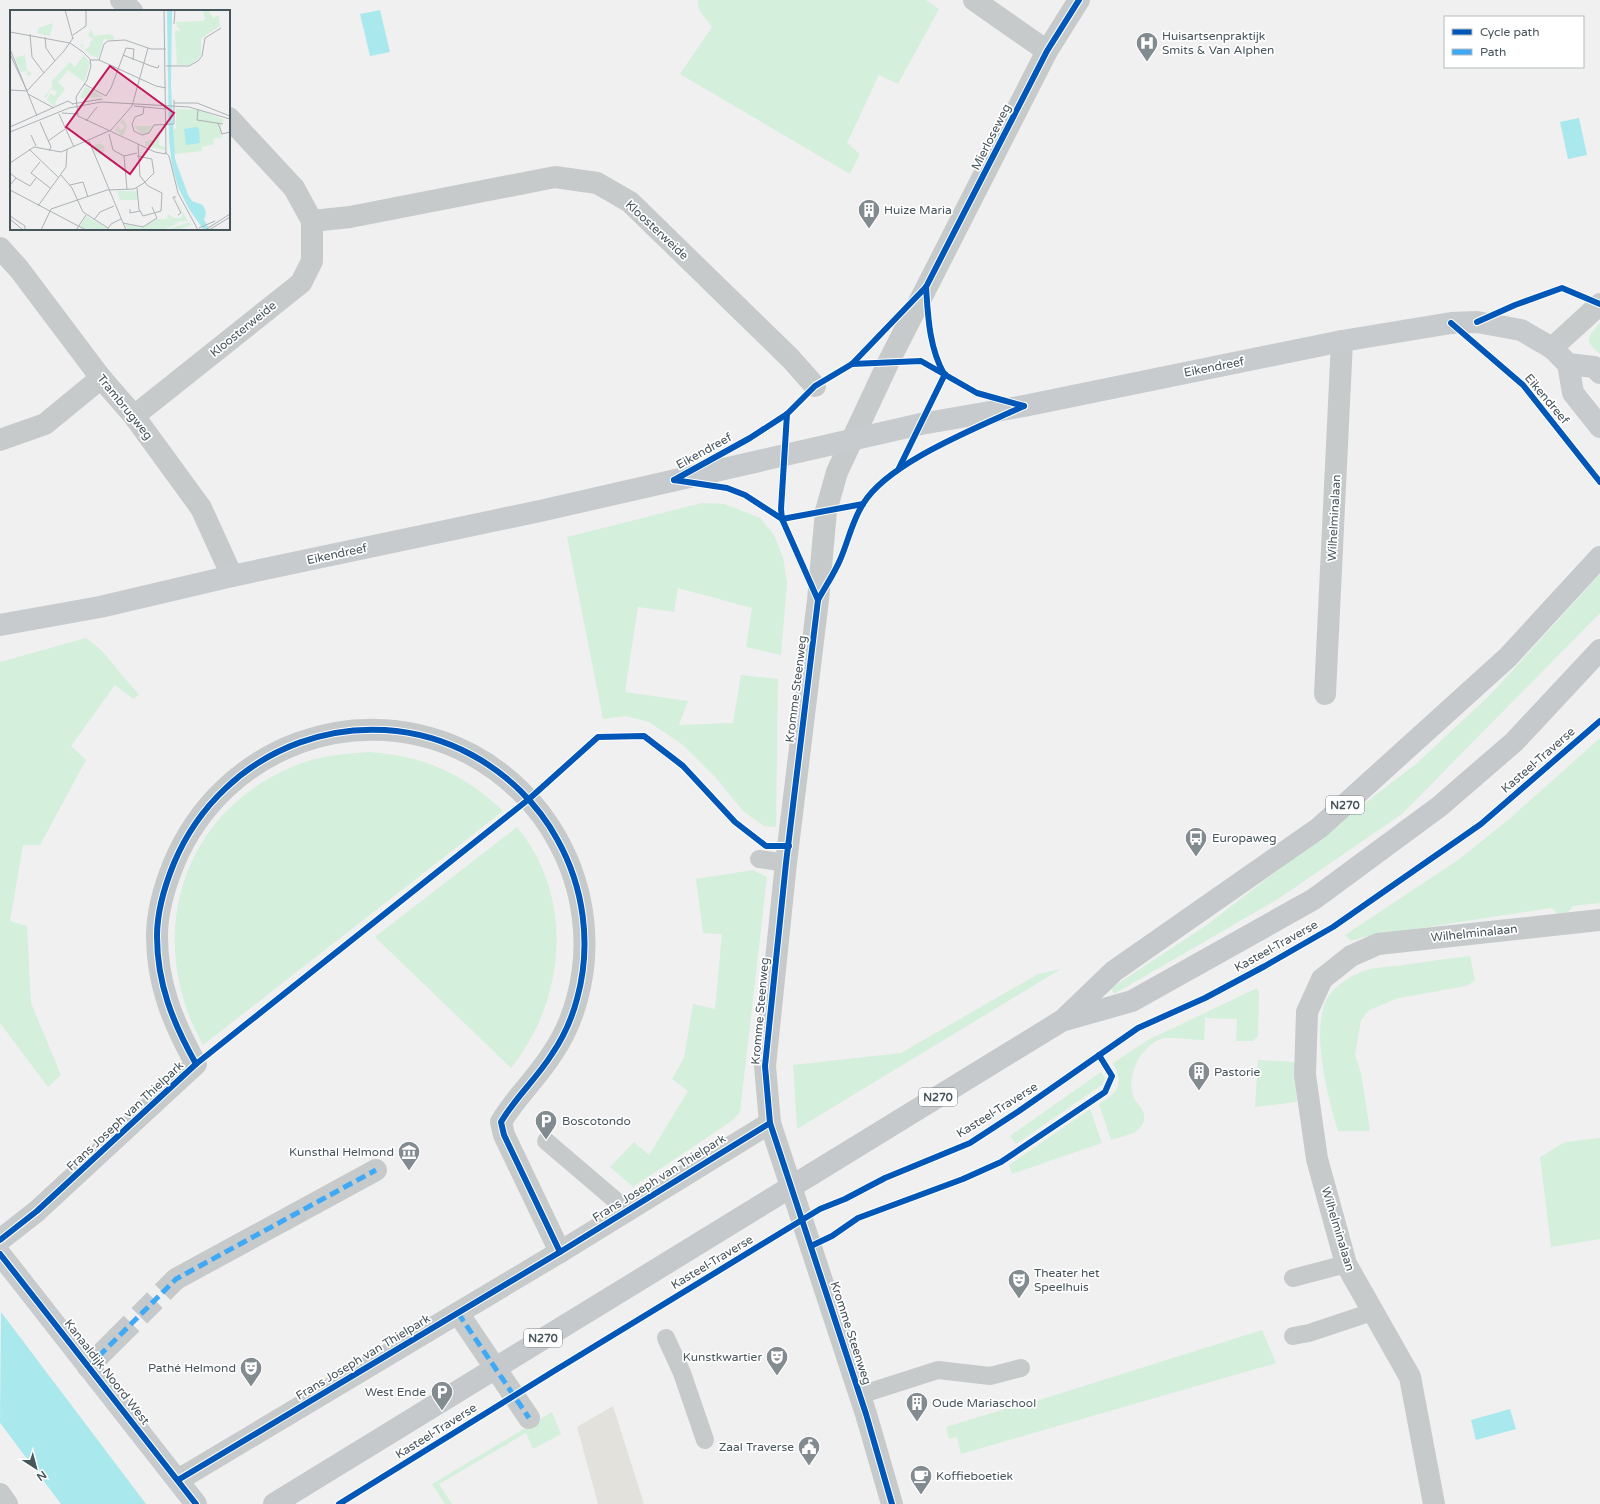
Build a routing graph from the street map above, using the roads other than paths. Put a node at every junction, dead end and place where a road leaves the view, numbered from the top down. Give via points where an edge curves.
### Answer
1 (122, 0) edge
2 (974, 0) edge
3 (1079, 0) edge
4 (131, 10) edge
5 (1047, 51) junction
6 (230, 119) edge
7 (312, 221) junction
8 (0, 248) edge
9 (1600, 304) edge
10 (1342, 341) junction
11 (1552, 348) junction
12 (1568, 364) junction
13 (1600, 373) edge
14 (101, 378) junction
15 (815, 386) dead end
16 (134, 416) junction
17 (1600, 427) edge
18 (0, 440) edge
19 (851, 440) junction
20 (1600, 557) edge
21 (232, 576) junction
22 (0, 625) edge
23 (1600, 650) edge
24 (1325, 694) dead end
25 (759, 859) dead end
26 (786, 863) junction
27 (1600, 920) edge
28 (1064, 1020) junction
29 (770, 1123) junction
30 (546, 1141) dead end
31 (376, 1170) dead end
32 (628, 1211) junction
33 (0, 1240) edge
34 (560, 1252) junction
35 (0, 1254) edge
36 (1346, 1264) junction
37 (1293, 1278) dead end
38 (176, 1279) tunnel mouth
39 (1372, 1312) junction
40 (458, 1313) junction
41 (1293, 1336) dead end
42 (666, 1338) dead end
43 (116, 1339) tunnel mouth
44 (88, 1367) junction
45 (1021, 1368) dead end
46 (860, 1395) junction
47 (529, 1418) dead end
48 (706, 1440) dead end
49 (178, 1480) junction
50 (0, 1494) edge
51 (7, 1504) edge
52 (196, 1504) edge
53 (274, 1504) edge
54 (892, 1504) edge
55 (1434, 1504) edge

1 - 4 street
2 - 5 street
3 - 5 street, Mierloseweg
5 - 19 street, Mierloseweg via 926,286
6 - 7 street, Kloosterweide via 294,188
7 - 15 street, Kloosterweide via 350,217 555,177 597,183 630,202 791,359
7 - 16 street, Kloosterweide via 312,261 301,282
8 - 14 street, Trambrugweg via 19,269
9 - 11 street
10 - 11 street, Eikendreef via 1451,323 1477,322 1521,330
10 - 19 street, Eikendreef
10 - 24 street, Wilhelminalaan
11 - 12 street, Eikendreef
12 - 13 street via 1594,367
12 - 17 street, Eikendreef via 1573,393
14 - 16 street, Trambrugweg
14 - 18 street via 45,424
16 - 21 street, Trambrugweg via 201,508
19 - 21 street, Eikendreef via 540,511
19 - 26 street, Kromme Steenweg via 833,482 826,511
20 - 28 main road, Kasteel-Traverse / N270 via 1508,657 1320,828 1114,970
21 - 22 street, Eikendreef via 100,606
23 - 28 main road, Kasteel-Traverse / N270 via 1514,742 1440,806 1314,899 1132,1001
25 - 26 lane
26 - 29 street, Kromme Steenweg via 765,1066
27 - 36 street, Wilhelminalaan via 1378,944 1351,956 1322,979 1307,1012 1305,1075 1317,1159
28 - 53 main road, Kasteel-Traverse / N270, bridge
29 - 32 street, Frans Joseph van Thielpark
29 - 46 street, Kromme Steenweg
30 - 32 lane
31 - 38 street
32 - 34 street, Frans Joseph van Thielpark
33 - 34 street, Frans Joseph van Thielpark via 37,1212 196,1064 178,1033 164,992 157,934 166,882 192,827 214,799 268,755 317,737 354,729 412,734 460,748 484,761 529,799 552,830 570,865 584,922 584,961 577,999 552,1056 501,1122 504,1136
34 - 40 street, Frans Joseph van Thielpark
35 - 44 street, Kanaaldijk Noord West
36 - 37 lane
36 - 39 street, Wilhelminalaan
39 - 41 lane
39 - 55 street, Wilhelminalaan via 1410,1377
40 - 47 street
40 - 49 street, Frans Joseph van Thielpark
42 - 48 lane via 682,1373
43 - 44 street
44 - 49 street, Kanaaldijk Noord West
45 - 46 lane via 990,1376 938,1370
46 - 54 street, Kromme Steenweg
49 - 52 street, Kanaaldijk Noord West
50 - 51 street

